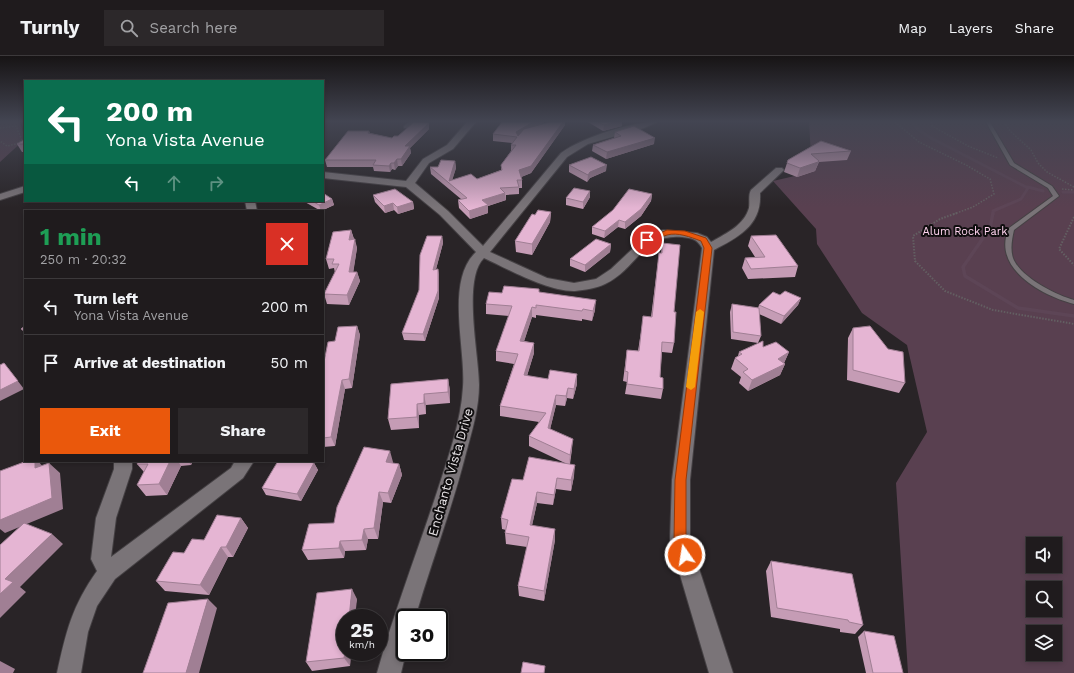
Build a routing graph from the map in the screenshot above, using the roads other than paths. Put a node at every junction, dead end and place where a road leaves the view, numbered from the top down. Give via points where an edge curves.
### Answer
1 (443, 151) edge
2 (569, 151) edge
3 (1004, 151) edge
4 (778, 170) dead end
5 (324, 175) edge
6 (409, 184) junction
7 (24, 189) edge
8 (0, 197) edge
9 (708, 248) junction
10 (483, 253) junction
11 (1074, 302) edge
12 (123, 462) edge
13 (244, 462) edge
14 (108, 572) junction
15 (69, 673) edge
16 (388, 673) edge
17 (721, 673) edge

1 - 6 street via 426,161
2 - 10 street, Enchanto Vista Drive
3 - 11 lane via 1012,164 1050,186 1056,196 1011,229 1008,242 1011,259 1023,275 1045,290
4 - 9 street via 756,192 757,202 750,220 733,235
5 - 6 street
6 - 10 street via 444,213
7 - 8 street
9 - 10 street via 703,239 693,235 667,232 647,240 615,272 600,282 574,287 543,281
9 - 17 street via 681,480 680,541
10 - 16 street, Enchanto Vista Drive via 471,264 466,294 472,380 465,425
12 - 14 street via 124,468 106,518 101,559
13 - 14 street via 237,473
14 - 15 street via 89,600 77,632

